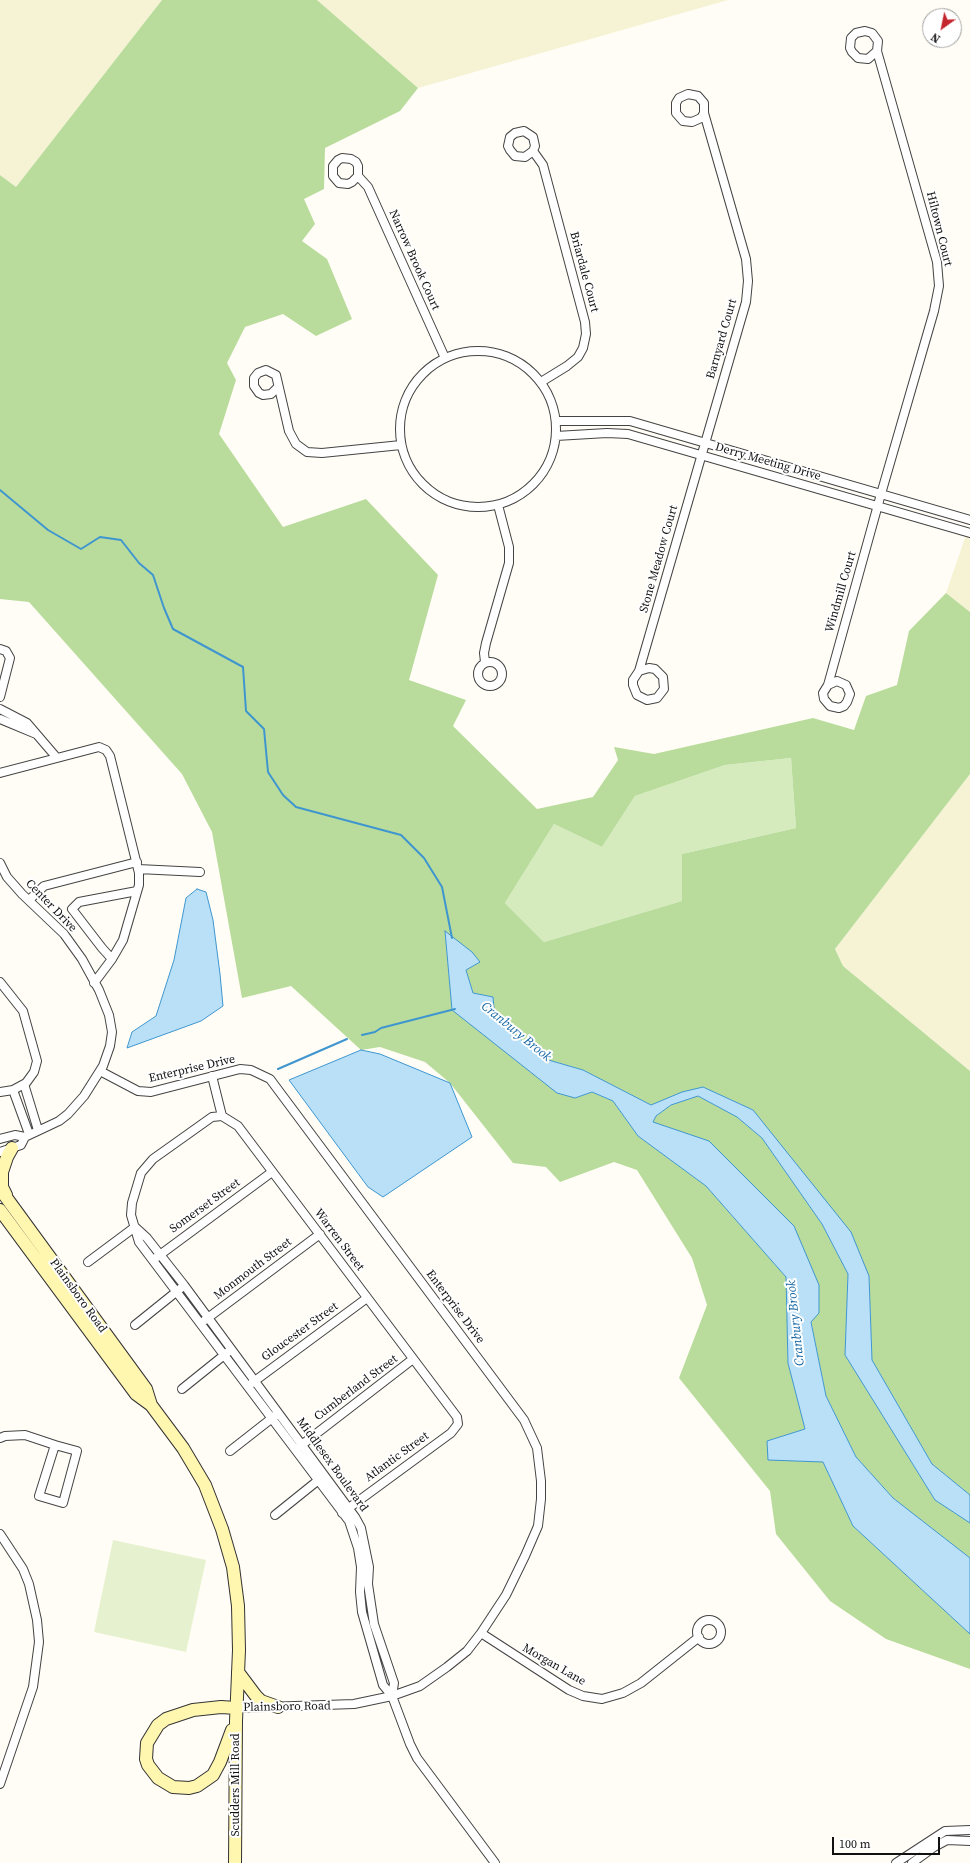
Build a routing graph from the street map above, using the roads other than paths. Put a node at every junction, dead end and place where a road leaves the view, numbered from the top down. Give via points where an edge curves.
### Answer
1 (877, 51) dead end
2 (704, 113) dead end
3 (533, 151) dead end
4 (358, 176) dead end
5 (445, 358) junction
6 (541, 382) junction
7 (278, 387) dead end
8 (556, 422) junction
9 (556, 436) junction
10 (704, 442) junction
11 (401, 445) junction
12 (701, 455) junction
13 (881, 494) junction
14 (498, 505) junction
15 (878, 506) junction
16 (970, 520) edge
17 (970, 533) edge
18 (0, 649) edge
19 (486, 662) dead end
20 (639, 671) dead end
21 (828, 685) dead end
22 (0, 697) edge
23 (0, 709) edge
24 (0, 719) edge
25 (37, 734) junction
26 (57, 758) junction
27 (0, 773) edge
28 (0, 863) edge
29 (137, 865) junction
30 (200, 872) dead end
31 (137, 891) junction
32 (29, 900) junction
33 (112, 959) junction
34 (0, 982) edge
35 (94, 983) junction
36 (100, 1071) junction
37 (212, 1076) junction
38 (24, 1084) junction
39 (13, 1090) junction
40 (0, 1092) edge
41 (222, 1116) junction
42 (38, 1130) junction
43 (27, 1136) junction
44 (0, 1140) edge
45 (12, 1148) junction
46 (0, 1152) edge
47 (272, 1172) junction
48 (0, 1189) edge
49 (11, 1203) junction
50 (1, 1213) edge
51 (135, 1227) junction
52 (320, 1234) junction
53 (157, 1257) junction
54 (88, 1262) dead end
55 (181, 1288) junction
56 (367, 1298) junction
57 (208, 1318) junction
58 (201, 1322) junction
59 (134, 1325) dead end
60 (232, 1350) junction
61 (224, 1355) junction
62 (413, 1360) junction
63 (256, 1380) junction
64 (248, 1386) junction
65 (182, 1389) dead end
66 (151, 1405) junction
67 (279, 1413) junction
68 (457, 1417) joint
69 (272, 1418) junction
70 (0, 1438) edge
71 (302, 1444) junction
72 (55, 1445) junction
73 (295, 1450) junction
74 (230, 1451) dead end
75 (321, 1478) junction
76 (350, 1507) junction
77 (342, 1513) junction
78 (275, 1515) dead end
79 (0, 1534) edge
80 (481, 1633) junction
81 (699, 1637) dead end
82 (238, 1672) junction
83 (392, 1696) junction
84 (278, 1707) junction
85 (236, 1708) junction
86 (236, 1721) junction
87 (0, 1784) edge
88 (970, 1830) edge
89 (970, 1840) edge
90 (235, 1863) edge
91 (495, 1863) edge
92 (896, 1863) edge
93 (912, 1863) edge

1 - 13 street, Hiltown Court via 937,262 939,286
2 - 10 street, Barnyard Court via 746,259 748,281 746,302
3 - 6 street, Briardale Court via 542,165 585,322 586,334 578,357
4 - 5 street, Narrow Brook Court via 368,187
5 - 6 street via 465,352 486,351 507,356 526,367
5 - 11 street via 427,369 413,384 403,403 399,424
6 - 8 street via 551,401
7 - 11 street via 289,432 296,444 307,452 322,453
8 - 9 street
8 - 10 street, Derry Meeting Drive via 630,421
9 - 12 street, Derry Meeting Drive via 628,434
9 - 14 street via 550,459 538,480 520,495
10 - 12 street, Barnyard Court
10 - 13 street, Derry Meeting Drive
11 - 14 street via 410,468 431,492 448,502 472,507
12 - 15 street, Derry Meeting Drive
12 - 20 street, Stone Meadow Court
13 - 15 street, Hiltown Court
13 - 16 street, Derry Meeting Drive
14 - 19 street via 509,546 509,563 486,643
15 - 17 street, Derry Meeting Drive
15 - 21 street, Windmill Court
18 - 22 street via 10,658
23 - 25 street via 27,723
24 - 25 street
25 - 26 street
26 - 27 street
26 - 29 street via 99,747 106,750 110,756
28 - 32 street, Center Drive via 7,877
29 - 30 street
29 - 31 street
29 - 32 street via 44,886
31 - 33 street via 123,940
31 - 33 street via 79,902 72,909
32 - 35 street, Center Drive via 64,934 82,959
33 - 35 street
34 - 38 street via 23,1011 37,1061 34,1072
35 - 36 street, Center Drive via 108,1015 112,1032 110,1046
36 - 37 street, Enterprise Drive via 138,1090 151,1092
36 - 42 street, Center Drive via 84,1096 68,1114
37 - 41 street
37 - 80 street, Enterprise Drive via 240,1069 251,1070 270,1079 524,1420 537,1448 541,1499 538,1526 506,1595
38 - 39 street
38 - 42 street
39 - 40 street
39 - 43 street
41 - 47 street, Warren Street via 238,1126
41 - 51 street via 212,1117 153,1159 141,1173 132,1203 131,1215
42 - 43 street, Center Drive
43 - 44 street, Center Drive via 15,1135
43 - 45 street, Center Drive via 21,1145
45 - 46 street, Center Drive
45 - 49 street via 2,1172 2,1187
47 - 52 street, Warren Street
47 - 53 street, Somerset Street
48 - 49 street, Plainsboro Road
49 - 66 street, Plainsboro Road via 146,1389
50 - 66 street, Plainsboro Road via 136,1394
51 - 53 street, Middlesex Boulevard
51 - 54 street
52 - 56 street, Warren Street
52 - 57 street, Monmouth Street
53 - 55 street, Middlesex Boulevard
55 - 57 street, Middlesex Boulevard
55 - 58 street, Middlesex Boulevard
55 - 59 street
56 - 62 street, Warren Street
56 - 63 street, Gloucester Street
57 - 58 street, Monmouth Street
57 - 60 street, Middlesex Boulevard
58 - 61 street, Middlesex Boulevard
60 - 61 street
60 - 63 street, Middlesex Boulevard
61 - 64 street, Middlesex Boulevard
61 - 65 street
62 - 68 street, Warren Street
62 - 71 street, Cumberland Street
63 - 64 street, Gloucester Street
63 - 67 street, Middlesex Boulevard
64 - 69 street, Middlesex Boulevard
66 - 82 street, Plainsboro Road via 183,1448 205,1485 222,1529 233,1567 238,1606
67 - 69 street
67 - 71 street, Middlesex Boulevard
68 - 76 street, Atlantic Street via 458,1424 451,1433
69 - 73 street, Middlesex Boulevard
69 - 74 street
70 - 72 street via 25,1434
71 - 73 street, Cumberland Street
71 - 75 street, Middlesex Boulevard
72 - 72 street via 39,1496 63,1503 77,1451
73 - 75 street, Middlesex Boulevard
75 - 76 street, Middlesex Boulevard
75 - 77 street, Middlesex Boulevard
75 - 78 street
76 - 77 street, Atlantic Street
76 - 83 street, Middlesex Boulevard via 361,1528 365,1544 374,1624 394,1683
77 - 83 street, Middlesex Boulevard via 349,1521 358,1548 362,1612 383,1685
79 - 87 street via 29,1584 39,1642 33,1687
80 - 81 street, Morgan Lane via 569,1690 583,1696 602,1699 623,1693 641,1682
80 - 83 street, Enterprise Drive via 467,1651 448,1667 420,1686
82 - 84 street via 256,1696
82 - 85 street, Plainsboro Road
83 - 84 street, Plainsboro Road via 354,1704
83 - 91 street via 417,1758
84 - 85 street, Plainsboro Road
85 - 86 street, Scudders Mill Road
85 - 86 street via 193,1710 166,1719 158,1725 147,1743 145,1751 148,1765 158,1778 173,1787 197,1786 213,1775
86 - 90 street, Scudders Mill Road
88 - 92 street via 945,1831
89 - 93 street via 947,1840

